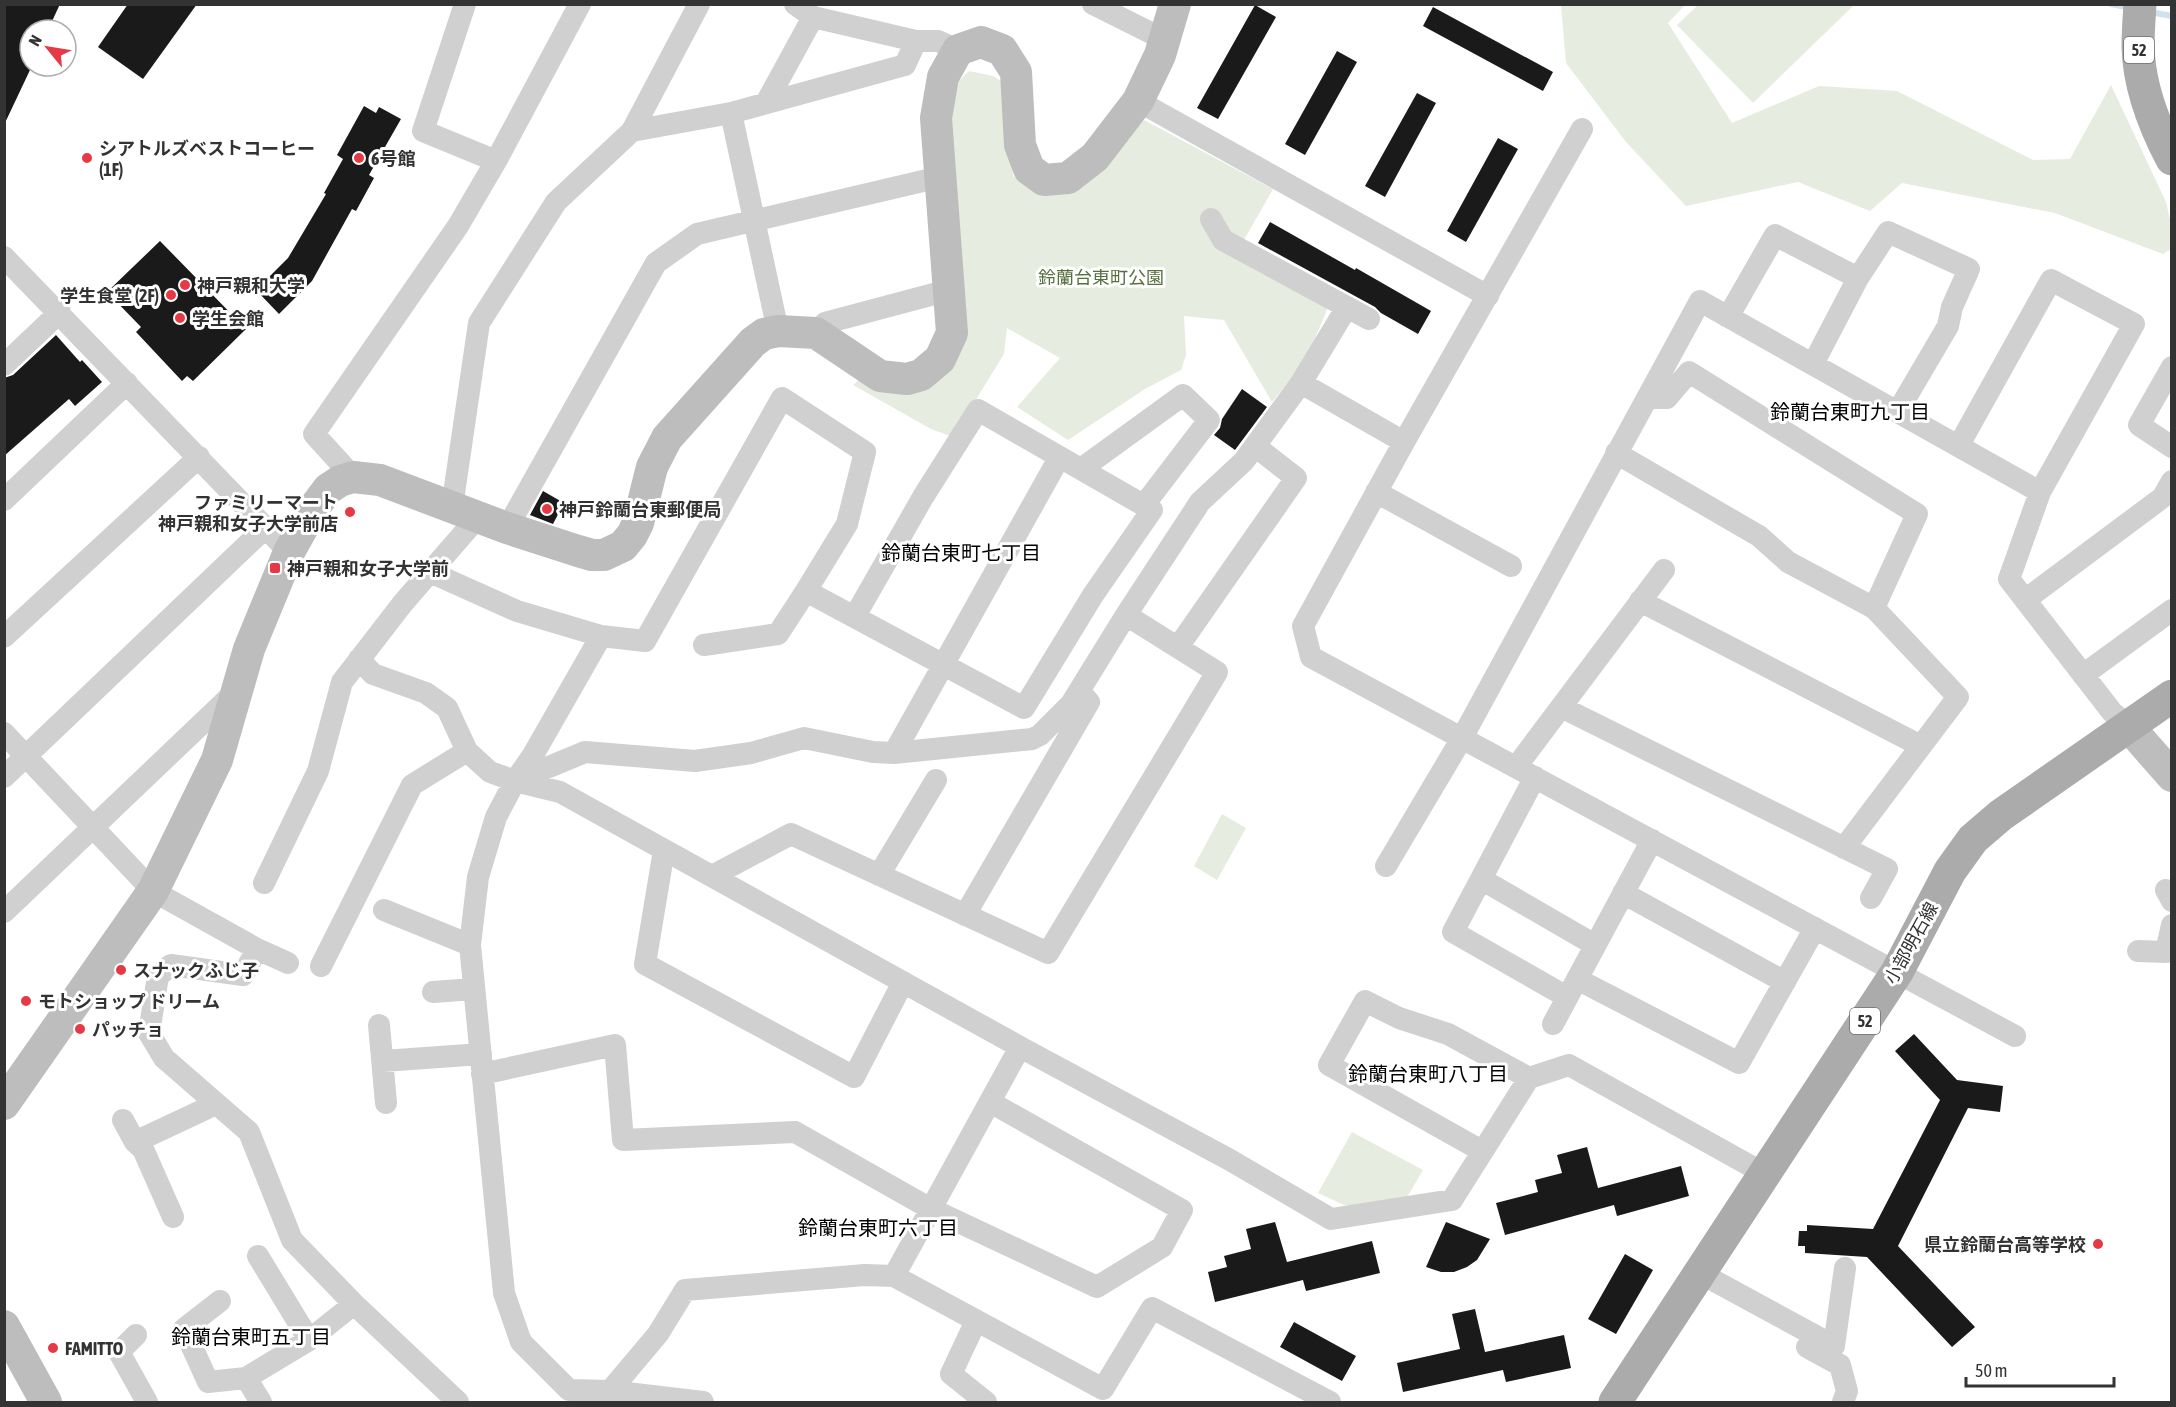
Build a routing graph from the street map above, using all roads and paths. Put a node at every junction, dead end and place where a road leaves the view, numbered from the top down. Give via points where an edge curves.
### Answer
1 (465, 4) edge
2 (580, 4) edge
3 (699, 4) edge
4 (1094, 4) edge
5 (1175, 4) edge
6 (2140, 4) edge
7 (804, 11) edge
8 (1164, 40) junction
9 (916, 41) junction
10 (958, 50) junction
11 (1137, 101) junction
12 (766, 103) junction
13 (731, 113) junction
14 (1582, 129) dead end
15 (632, 131) junction
16 (2172, 159) edge
17 (496, 161) junction
18 (940, 177) junction
19 (1211, 219) dead end
20 (754, 220) junction
21 (4, 257) edge
22 (1858, 278) junction
23 (949, 290) junction
24 (1488, 296) junction
25 (1347, 307) junction
26 (60, 312) junction
27 (1728, 317) junction
28 (1369, 319) dead end
29 (778, 331) junction
30 (816, 333) junction
31 (1813, 364) junction
32 (4, 365) edge
33 (2172, 367) edge
34 (128, 383) junction
35 (1301, 383) junction
36 (1647, 398) junction
37 (1898, 411) junction
38 (1404, 442) junction
39 (1959, 445) junction
40 (1255, 446) junction
41 (2172, 447) edge
42 (1616, 453) junction
43 (199, 457) junction
44 (1059, 458) junction
45 (1081, 469) junction
46 (353, 477) junction
47 (2172, 481) edge
48 (1376, 492) junction
49 (2040, 492) junction
50 (4, 500) edge
51 (1144, 505) junction
52 (465, 512) junction
53 (266, 527) junction
54 (507, 528) junction
55 (289, 552) junction
56 (1511, 566) dead end
57 (1664, 570) dead end
58 (430, 572) junction
59 (806, 591) junction
60 (2025, 600) junction
61 (1640, 601) junction
62 (1874, 608) junction
63 (2172, 610) edge
64 (1126, 615) junction
65 (855, 616) junction
66 (601, 636) junction
67 (4, 637) edge
68 (704, 645) dead end
69 (1178, 647) junction
70 (359, 659) junction
71 (942, 665) junction
72 (2083, 675) junction
73 (237, 690) junction
74 (1079, 691) junction
75 (2172, 696) edge
76 (1561, 707) junction
77 (2129, 727) junction
78 (4, 733) edge
79 (1462, 738) junction
80 (1921, 746) junction
81 (467, 751) junction
82 (894, 753) junction
83 (27, 756) junction
84 (1526, 772) junction
85 (2172, 776) edge
86 (4, 777) edge
87 (936, 780) dead end
88 (514, 781) junction
89 (93, 826) junction
90 (1652, 840) junction
91 (1844, 848) junction
92 (664, 850) junction
93 (1386, 866) dead end
94 (879, 875) junction
95 (712, 876) junction
96 (1481, 879) junction
97 (264, 883) dead end
98 (153, 891) junction
99 (1623, 893) junction
100 (1871, 898) dead end
101 (384, 910) dead end
102 (4, 912) edge
103 (965, 915) junction
104 (2172, 925) edge
105 (1815, 928) junction
106 (470, 945) junction
107 (1595, 945) junction
108 (257, 949) junction
109 (2138, 951) dead end
110 (288, 963) dead end
111 (321, 966) dead end
112 (1897, 972) junction
113 (903, 982) junction
114 (1785, 982) junction
115 (1572, 988) junction
116 (474, 989) junction
117 (433, 992) dead end
118 (1553, 1024) dead end
119 (379, 1025) dead end
120 (2015, 1036) dead end
121 (1020, 1047) junction
122 (383, 1061) junction
123 (481, 1064) junction
124 (1530, 1078) junction
125 (990, 1102) junction
126 (386, 1103) dead end
127 (4, 1104) edge
128 (216, 1104) junction
129 (123, 1120) dead end
130 (135, 1142) junction
131 (1482, 1151) junction
132 (1765, 1174) junction
133 (931, 1209) junction
134 (173, 1217) dead end
135 (258, 1256) dead end
136 (1845, 1268) dead end
137 (894, 1276) junction
138 (1696, 1280) junction
139 (220, 1301) dead end
140 (354, 1304) junction
141 (976, 1321) junction
142 (4, 1326) edge
143 (136, 1335) dead end
144 (309, 1340) junction
145 (246, 1378) junction
146 (610, 1391) junction
147 (567, 1396) edge
148 (46, 1402) edge
149 (147, 1402) edge
150 (261, 1402) edge
151 (458, 1402) edge
152 (703, 1402) edge
153 (986, 1402) edge
154 (1330, 1402) edge
155 (1615, 1402) edge
156 (1844, 1402) edge

1 - 17 street via 423,131
2 - 17 street
3 - 15 street
4 - 8 street
5 - 8 street
6 - 16 main road, 52 via 2138,48 2146,95 2156,130
7 - 9 street
7 - 12 street
8 - 11 street
9 - 10 street via 938,41
9 - 12 street via 905,65
10 - 11 street via 981,42 1002,50 1016,72 1020,145 1029,169 1044,180 1068,178 1095,157
10 - 18 street via 943,77 936,118
11 - 24 street
12 - 13 street
13 - 15 street
13 - 20 street
14 - 24 street
15 - 52 street via 556,202 479,323
17 - 46 street via 458,226 314,434
18 - 20 street
18 - 23 street
19 - 25 street via 1223,240
20 - 29 street
20 - 54 street via 697,234 656,262
21 - 26 street
22 - 27 street via 1775,235
22 - 31 street
22 - 37 street via 1888,232 1969,268 1948,326
23 - 30 street via 825,323
23 - 30 street via 952,333 940,359 921,375 907,379 880,376
24 - 38 street
25 - 28 street
25 - 35 street
26 - 32 street
26 - 34 street
27 - 31 street
27 - 36 street via 1700,301
29 - 30 street
29 - 54 street via 753,342 668,438 652,467 638,523 623,546 604,555 592,555
31 - 37 street
33 - 41 street via 2139,425
34 - 43 street
34 - 50 street
35 - 38 street
35 - 40 street
36 - 42 street
36 - 62 street via 1667,398 1689,372 1917,513
37 - 39 street
38 - 48 street
39 - 49 street
39 - 49 street via 2051,280 2134,324
40 - 64 street via 1200,502
40 - 69 street via 1296,478
42 - 62 street via 1759,537 1788,562
42 - 79 street
43 - 53 street
43 - 67 street
44 - 45 street
44 - 65 street via 978,410
44 - 71 street
45 - 51 street
45 - 51 street via 1183,396 1209,420
46 - 52 street via 380,480
46 - 55 street via 340,481 320,498
47 - 60 street via 2163,497
48 - 56 street
48 - 79 street via 1303,626 1311,657
49 - 60 street via 2009,579
51 - 71 street via 1152,510 1024,708
52 - 54 street
52 - 58 street
53 - 55 street
53 - 83 street
55 - 73 street via 249,649
57 - 61 street
58 - 66 street via 517,611
58 - 70 street
59 - 65 street
59 - 66 street via 847,524 865,452 782,398 645,641
59 - 68 street via 778,634
60 - 72 street
61 - 76 street
61 - 80 street
62 - 80 street via 1958,697
63 - 72 street
64 - 69 street
64 - 74 street
65 - 71 street
66 - 88 street
69 - 103 street via 1217,672 1048,953
70 - 81 street via 373,674 426,693 447,708
70 - 97 street via 342,682 318,771
71 - 82 street
72 - 77 street
73 - 89 street
73 - 98 street via 217,760
74 - 82 street via 1071,704 1032,740
74 - 103 street via 1089,702
75 - 77 main road, 小部明石線 / 52
76 - 84 street
76 - 91 street
77 - 85 street
77 - 112 main road, 小部明石線 / 52 via 2001,815 1973,839 1950,871
78 - 83 street
79 - 84 street
79 - 93 street
80 - 91 street
81 - 88 street via 490,772
81 - 111 street via 412,785
82 - 88 street via 804,738 751,753 695,761 585,752
83 - 86 street
83 - 89 street
84 - 90 street
84 - 96 street
87 - 94 street
88 - 92 street via 560,792
88 - 106 street via 496,817 477,877
89 - 98 street
89 - 102 street
90 - 99 street
90 - 105 street
91 - 100 street via 1887,869
92 - 95 street
92 - 113 street via 645,964 854,1077
94 - 95 street via 791,834
94 - 103 street
95 - 113 street
96 - 107 street
96 - 115 street via 1453,932
98 - 108 street
98 - 127 street
99 - 107 street
99 - 114 street
101 - 106 street
104 - 109 street via 2166,952
105 - 112 street
105 - 114 street
106 - 116 street
107 - 115 street
108 - 110 street
108 - 128 street via 243,975 171,965 158,976 148,1033 164,1058
112 - 120 street
112 - 132 main road, 小部明石線 / 52
113 - 121 street
114 - 115 street via 1740,1063
115 - 118 street
116 - 117 street
116 - 123 street
119 - 122 street
121 - 125 street
121 - 131 street via 1331,1219 1452,1200
122 - 123 street
122 - 126 street
123 - 133 street via 615,1046 623,1140 795,1132
123 - 147 street via 504,1293 521,1342
124 - 131 street
124 - 131 street via 1448,1034 1399,1018 1365,1001 1329,1065
124 - 132 street via 1569,1065
125 - 133 street
125 - 133 street via 1182,1210 1162,1247 1097,1287
128 - 130 street
128 - 140 street via 249,1132 292,1240
129 - 130 street
130 - 134 street via 143,1149
132 - 138 main road, 小部明石線 / 52
133 - 137 street
135 - 144 street
136 - 138 street via 1834,1346
137 - 141 street
137 - 146 street via 685,1290 658,1334
138 - 155 main road, 小部明石線 / 52
138 - 156 street via 1840,1365 1847,1391
139 - 145 street via 184,1329 208,1382
140 - 144 street
140 - 151 street
141 - 153 street via 951,1374
141 - 154 street via 1103,1389 1152,1308
142 - 148 street
143 - 149 street via 119,1352
144 - 145 street
145 - 150 street
146 - 147 street
146 - 152 street

